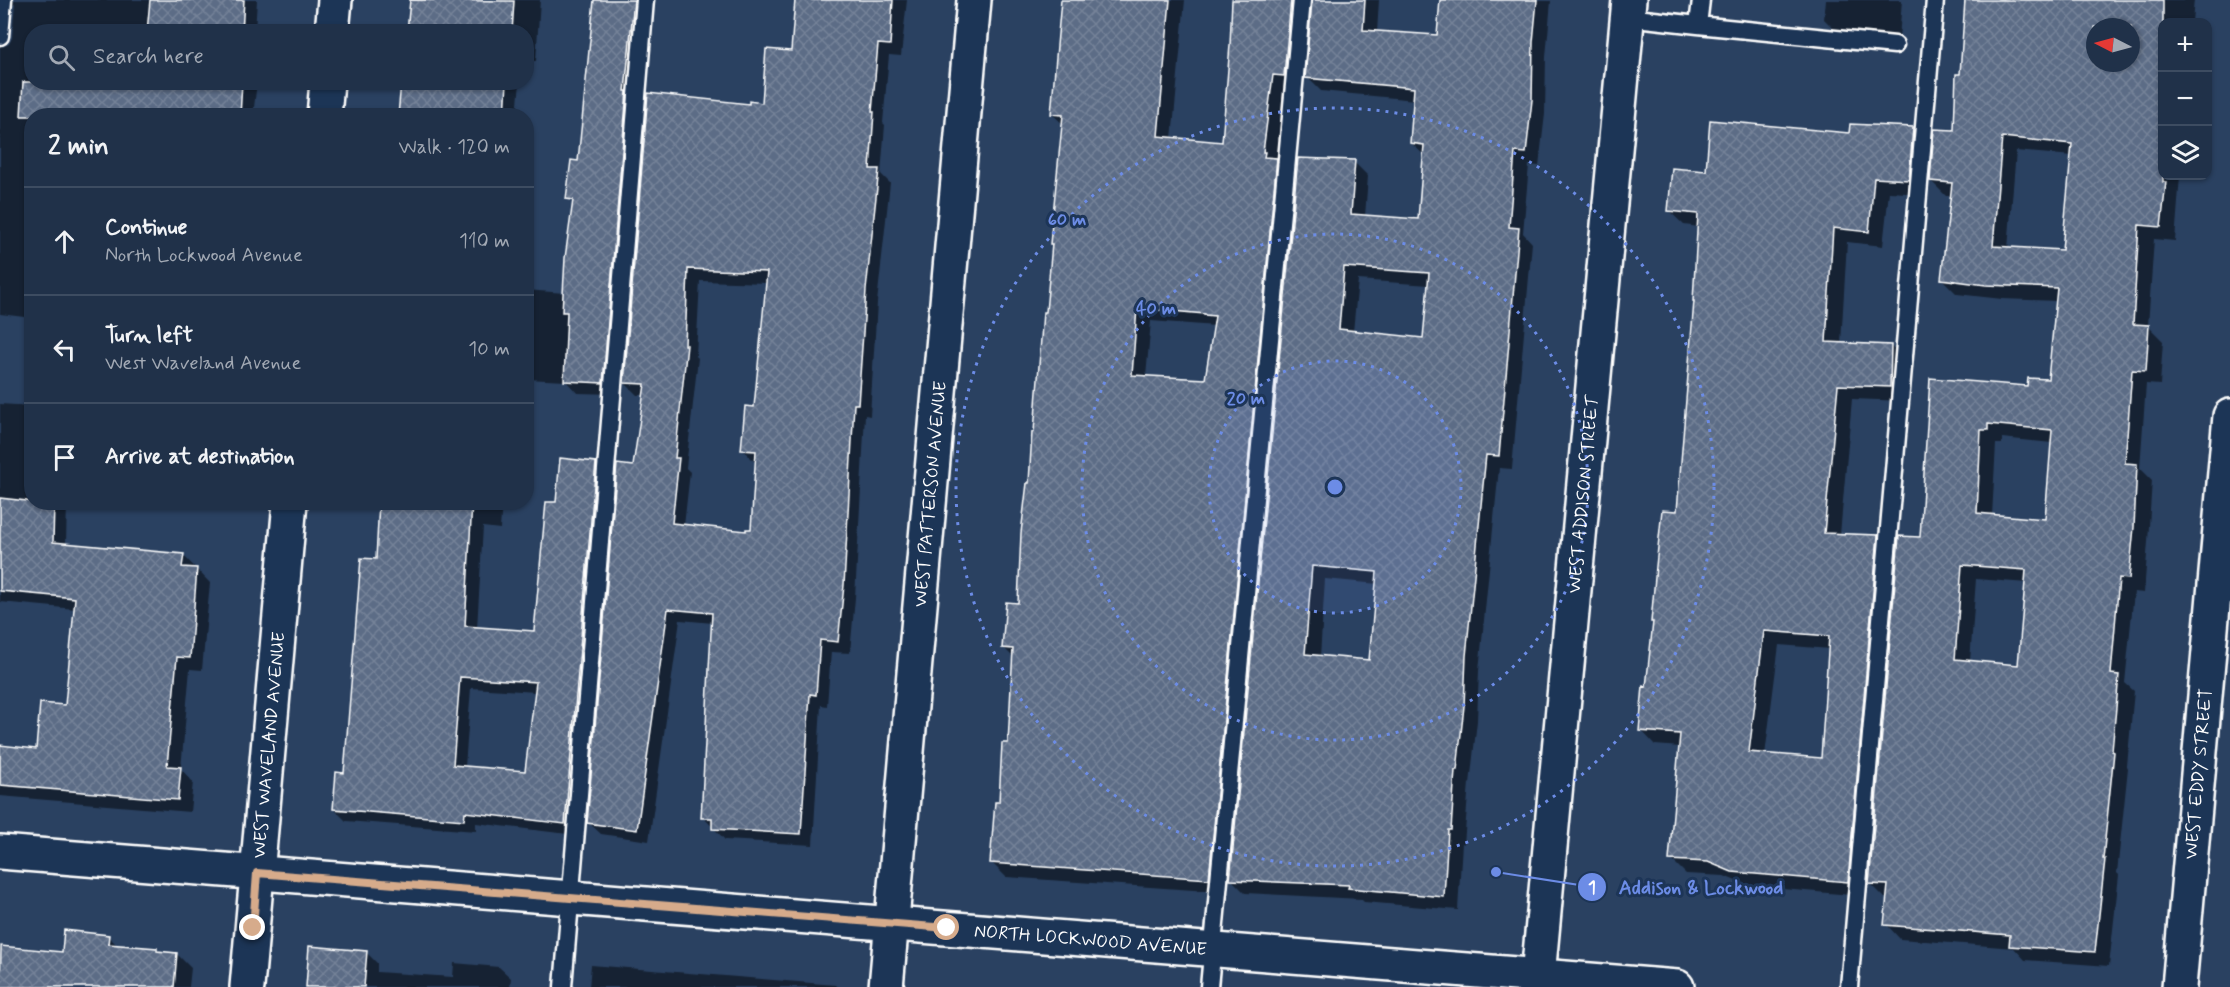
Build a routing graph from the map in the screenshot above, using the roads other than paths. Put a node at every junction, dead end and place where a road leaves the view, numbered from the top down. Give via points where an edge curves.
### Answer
1 (3, 0) edge
2 (335, 0) edge
3 (645, 0) edge
4 (974, 0) edge
5 (1302, 0) edge
6 (1701, 0) edge
7 (1935, 0) edge
8 (1628, 9) edge
9 (333, 24) edge
10 (1698, 25) junction
11 (0, 36) edge
12 (1895, 45) dead end
13 (326, 90) edge
14 (325, 108) edge
15 (2230, 416) edge
16 (289, 510) edge
17 (0, 852) edge
18 (257, 873) junction
19 (571, 898) junction
20 (892, 924) junction
21 (1212, 950) junction
22 (1538, 981) edge
23 (247, 987) edge
24 (563, 987) edge
25 (886, 987) edge
26 (1209, 987) edge
27 (1677, 987) edge
28 (1849, 987) edge
29 (2179, 987) edge

1 - 11 lane
2 - 9 street
3 - 19 lane
4 - 20 street, WEST PATTERSON AVENUE
5 - 21 lane
6 - 10 lane
7 - 28 lane
8 - 10 lane
8 - 22 street, WEST ADDISON STREET
10 - 12 lane
13 - 14 street
15 - 29 street, WEST EDDY STREET
16 - 18 street, WEST WAVELAND AVENUE
17 - 18 street, NORTH LOCKWOOD AVENUE
18 - 19 street, NORTH LOCKWOOD AVENUE
18 - 23 street, WEST WAVELAND AVENUE
19 - 20 street, NORTH LOCKWOOD AVENUE
19 - 24 lane
20 - 21 street, NORTH LOCKWOOD AVENUE
20 - 25 street, WEST PATTERSON AVENUE
21 - 22 street, NORTH LOCKWOOD AVENUE
21 - 26 lane
22 - 27 street, NORTH LOCKWOOD AVENUE

